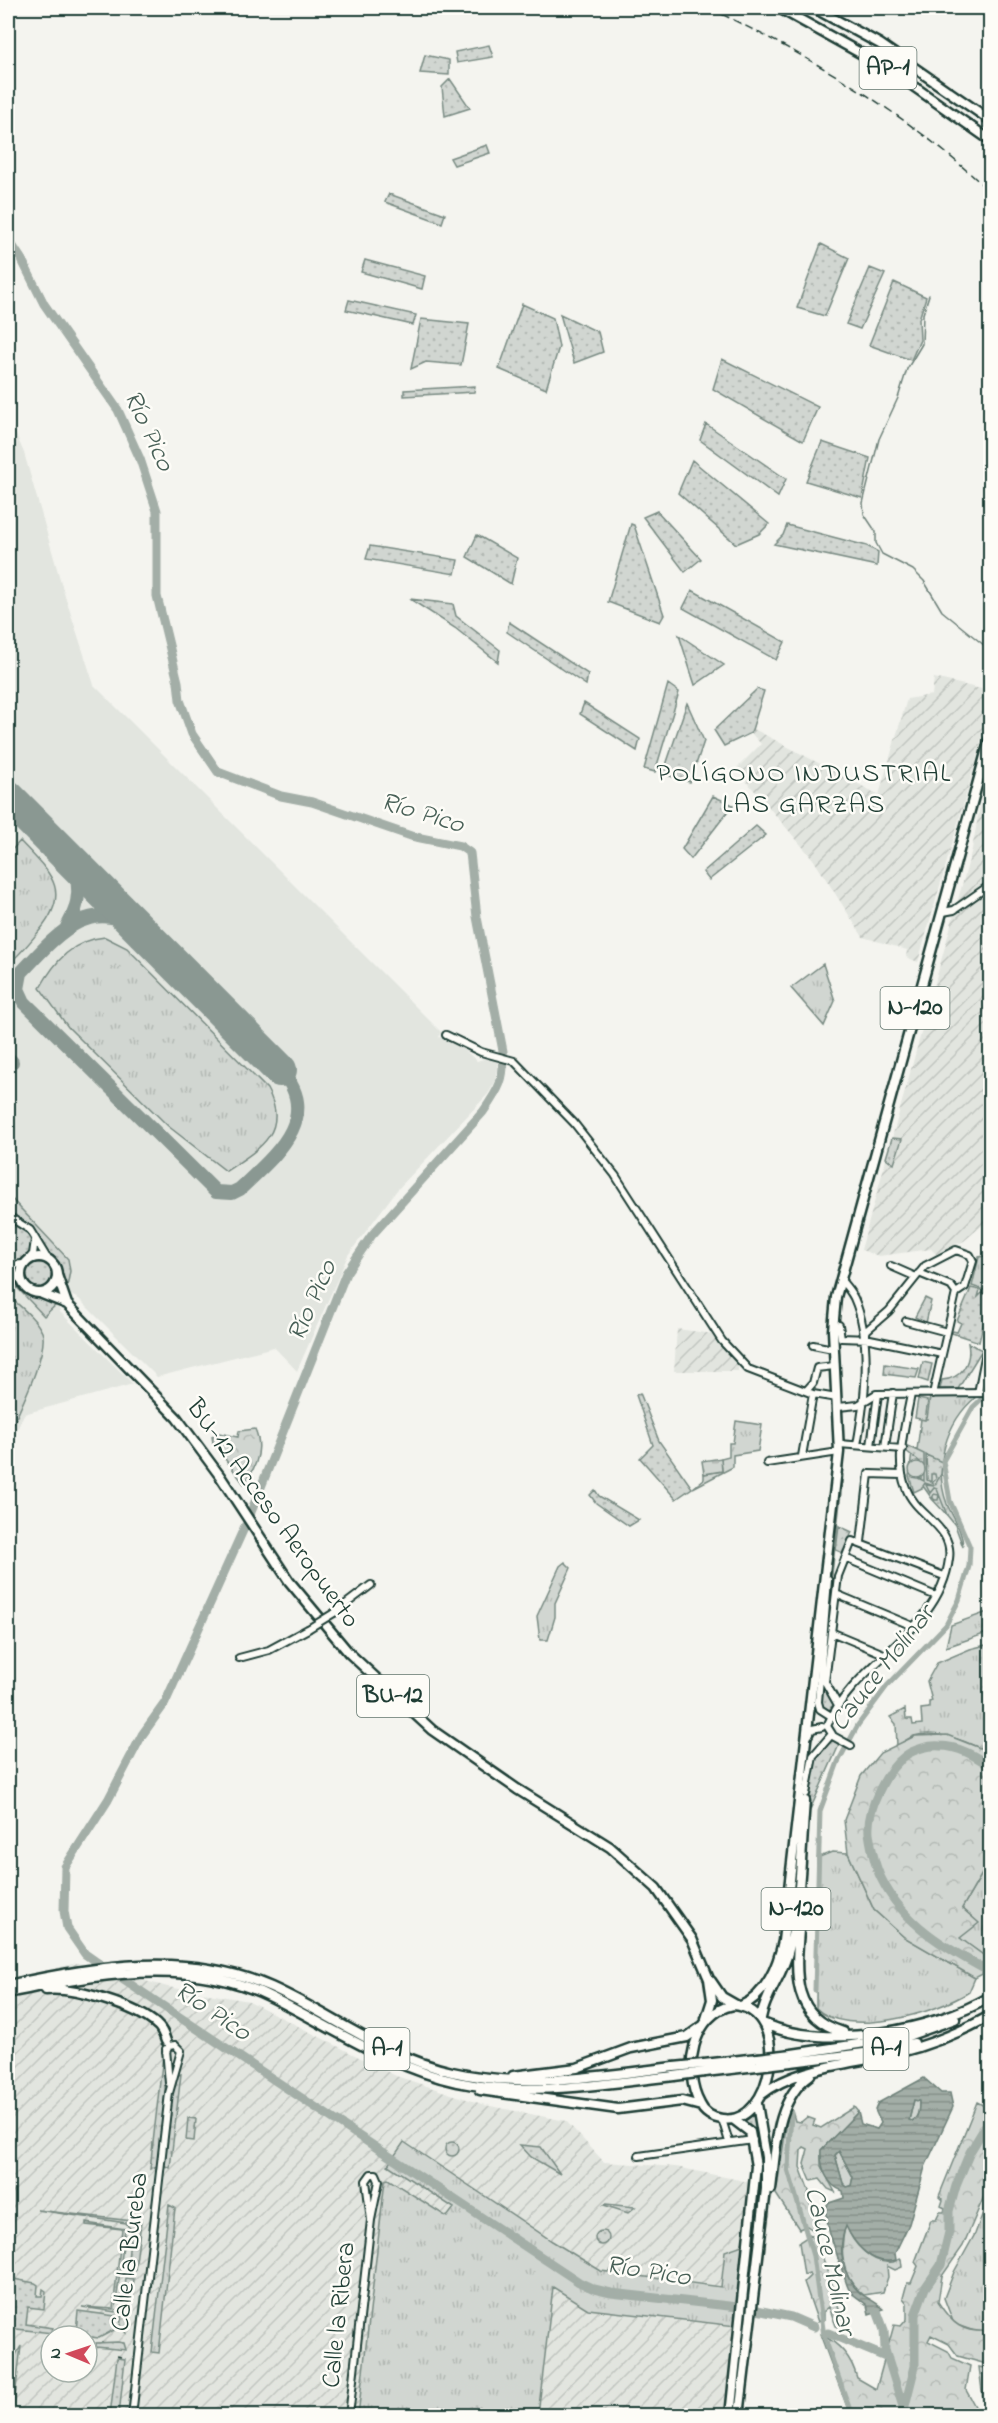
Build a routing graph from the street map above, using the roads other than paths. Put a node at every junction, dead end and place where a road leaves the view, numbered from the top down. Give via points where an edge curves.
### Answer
1 (779, 8) edge
2 (814, 8) edge
3 (990, 120) edge
4 (990, 140) edge
5 (990, 738) edge
6 (990, 885) edge
7 (942, 912) junction
8 (446, 1035) dead end
9 (8, 1216) edge
10 (35, 1239) junction
11 (47, 1258) junction
12 (26, 1263) junction
13 (891, 1266) dead end
14 (8, 1267) edge
15 (57, 1275) junction
16 (917, 1275) junction
17 (840, 1279) junction
18 (22, 1281) junction
19 (39, 1293) junction
20 (956, 1293) junction
21 (68, 1304) junction
22 (906, 1321) dead end
23 (839, 1325) dead end
24 (947, 1332) junction
25 (864, 1338) junction
26 (813, 1345) dead end
27 (833, 1349) junction
28 (986, 1352) dead end
29 (942, 1354) junction
30 (834, 1366) junction
31 (809, 1392) junction
32 (893, 1393) junction
33 (984, 1393) edge
34 (878, 1394) junction
35 (911, 1394) junction
36 (933, 1394) junction
37 (864, 1401) junction
38 (838, 1402) junction
39 (857, 1445) junction
40 (871, 1446) junction
41 (839, 1448) junction
42 (885, 1448) junction
43 (903, 1449) junction
44 (801, 1456) junction
45 (766, 1463) dead end
46 (902, 1475) junction
47 (861, 1542) junction
48 (844, 1558) junction
49 (826, 1570) junction
50 (944, 1576) junction
51 (371, 1585) dead end
52 (836, 1594) junction
53 (936, 1596) junction
54 (821, 1612) junction
55 (915, 1627) junction
56 (831, 1632) junction
57 (885, 1654) junction
58 (239, 1658) dead end
59 (839, 1702) junction
60 (831, 1716) junction
61 (825, 1727) junction
62 (812, 1729) junction
63 (829, 1737) junction
64 (848, 1744) dead end
65 (804, 1763) junction
66 (806, 1794) junction
67 (800, 1868) junction
68 (710, 1980) junction
69 (8, 1985) edge
70 (8, 1996) edge
71 (990, 1997) edge
72 (990, 2001) edge
73 (739, 2006) junction
74 (990, 2013) edge
75 (974, 2015) junction
76 (763, 2021) junction
77 (704, 2023) junction
78 (861, 2034) junction
79 (166, 2041) joint
80 (166, 2052) junction
81 (822, 2070) junction
82 (674, 2071) junction
83 (453, 2072) junction
84 (443, 2078) junction
85 (169, 2093) junction
86 (759, 2100) junction
87 (701, 2106) junction
88 (722, 2119) junction
89 (733, 2119) junction
90 (753, 2140) junction
91 (729, 2142) junction
92 (639, 2156) dead end
93 (371, 2220) junction
94 (757, 2270) junction
95 (747, 2309) junction
96 (132, 2415) edge
97 (349, 2415) edge
98 (730, 2415) edge
99 (739, 2415) edge

1 - 4 highway, AP-1 via 889,69
2 - 3 highway, AP-1 via 880,44
5 - 7 highway, N-120
6 - 7 street via 954,910
7 - 17 highway, N-120
8 - 31 street via 525,1069 581,1131 621,1184 722,1341 748,1368
9 - 10 street via 30,1230
10 - 11 street
10 - 12 street via 33,1254
11 - 12 highway via 36,1257
11 - 15 highway, BU-12 via 55,1265
12 - 14 street
12 - 18 highway
13 - 16 street
14 - 18 street
15 - 19 highway via 49,1290
15 - 21 highway, BU-12 Acceso Aeropuerto / BU-12
16 - 20 street via 951,1286
16 - 20 street via 925,1266 956,1250 970,1255 973,1260 966,1285
16 - 25 street
17 - 25 street via 855,1302
17 - 27 highway, N-120 via 833,1310
18 - 19 highway, BU-12 via 29,1290
19 - 21 highway, BU-12 Acceso Aeropuerto / BU-12
20 - 24 street
21 - 68 highway, BU-12 Acceso Aeropuerto / BU-12 via 177,1418 289,1581 349,1653 432,1730 508,1784 604,1843 642,1874 685,1927
22 - 24 street
23 - 25 street via 840,1338
24 - 29 street
25 - 29 street
25 - 37 street
26 - 27 street
27 - 30 highway, N-120
28 - 33 street via 982,1363
29 - 36 street
30 - 31 street via 817,1368
30 - 38 highway, N-120
31 - 38 street
31 - 44 street
32 - 34 street
32 - 35 street
32 - 42 street
33 - 36 street
34 - 37 street
34 - 40 street
35 - 36 street
35 - 43 street
37 - 38 street via 858,1405
37 - 39 street
38 - 41 highway, N-120
39 - 40 street
39 - 41 street
40 - 42 street
41 - 44 street
41 - 49 highway, N-120
42 - 43 street
43 - 46 street
44 - 45 street
46 - 47 street via 869,1474
46 - 50 street via 912,1500 947,1539 949,1560
47 - 48 street via 853,1540
47 - 50 street
48 - 52 street
48 - 53 street
49 - 54 highway, N-120
49 - 60 street via 828,1589 818,1702 820,1709
50 - 53 street
51 - 58 street, bridge via 308,1629 268,1650
52 - 55 street
52 - 56 street
53 - 55 street
54 - 62 highway, N-120
54 - 65 highway, N-120
55 - 57 street
56 - 57 street
56 - 59 street via 825,1684
57 - 59 street
59 - 60 street
60 - 61 street
61 - 62 street
61 - 63 street via 831,1730
61 - 63 street via 820,1735
62 - 65 street
62 - 66 highway, N-120
63 - 64 street
63 - 66 street via 813,1756
65 - 73 highway, N-120 via 780,1957 766,1985 749,2003
66 - 67 highway, N-120
67 - 76 highway, N-120 via 788,1953 764,2005
67 - 78 highway via 798,1975 802,2000 823,2024
68 - 73 highway, BU-12 via 722,1997
68 - 77 highway, BU-12 via 712,2000
69 - 83 highway, A-1 via 114,1966 170,1966 242,1977 273,1988 399,2055
70 - 79 highway via 50,1989 79,1992 144,2016 159,2027
70 - 84 highway, A-1 via 105,1975 199,1977 270,1996 376,2054
71 - 75 highway
72 - 75 highway, A-1
73 - 76 highway
73 - 77 highway, N-120 via 718,2009
74 - 75 highway
75 - 78 highway
75 - 81 highway via 914,2049
75 - 82 highway, A-1, bridge via 905,2037 791,2058
76 - 78 highway via 782,2030
76 - 86 highway, N-120 via 769,2038 769,2060
77 - 83 highway via 687,2037 639,2046 562,2072 507,2076
77 - 87 highway via 691,2069
79 - 80 street, Calle la Bureba
80 - 85 street, Calle la Bureba
80 - 85 street, Calle la Bureba via 172,2045 181,2051
81 - 86 highway via 784,2080
81 - 94 highway via 803,2080 783,2112
82 - 83 highway, A-1 via 528,2081
82 - 84 highway, A-1 via 540,2089 484,2086
84 - 87 highway via 492,2093 599,2107 644,2108 682,2101
85 - 96 street, Calle la Bureba
86 - 89 highway
86 - 94 highway, N-120 via 766,2167
87 - 88 highway via 711,2116
88 - 89 highway
88 - 91 street
89 - 90 highway via 747,2129
90 - 91 street
90 - 95 highway, N-120 via 755,2190
91 - 92 street
93 - 93 street, Calle la Ribera via 379,2181 376,2174 366,2181
93 - 97 street, Calle la Ribera
94 - 95 highway, N-120
95 - 98 highway, N-120
95 - 99 highway, N-120

